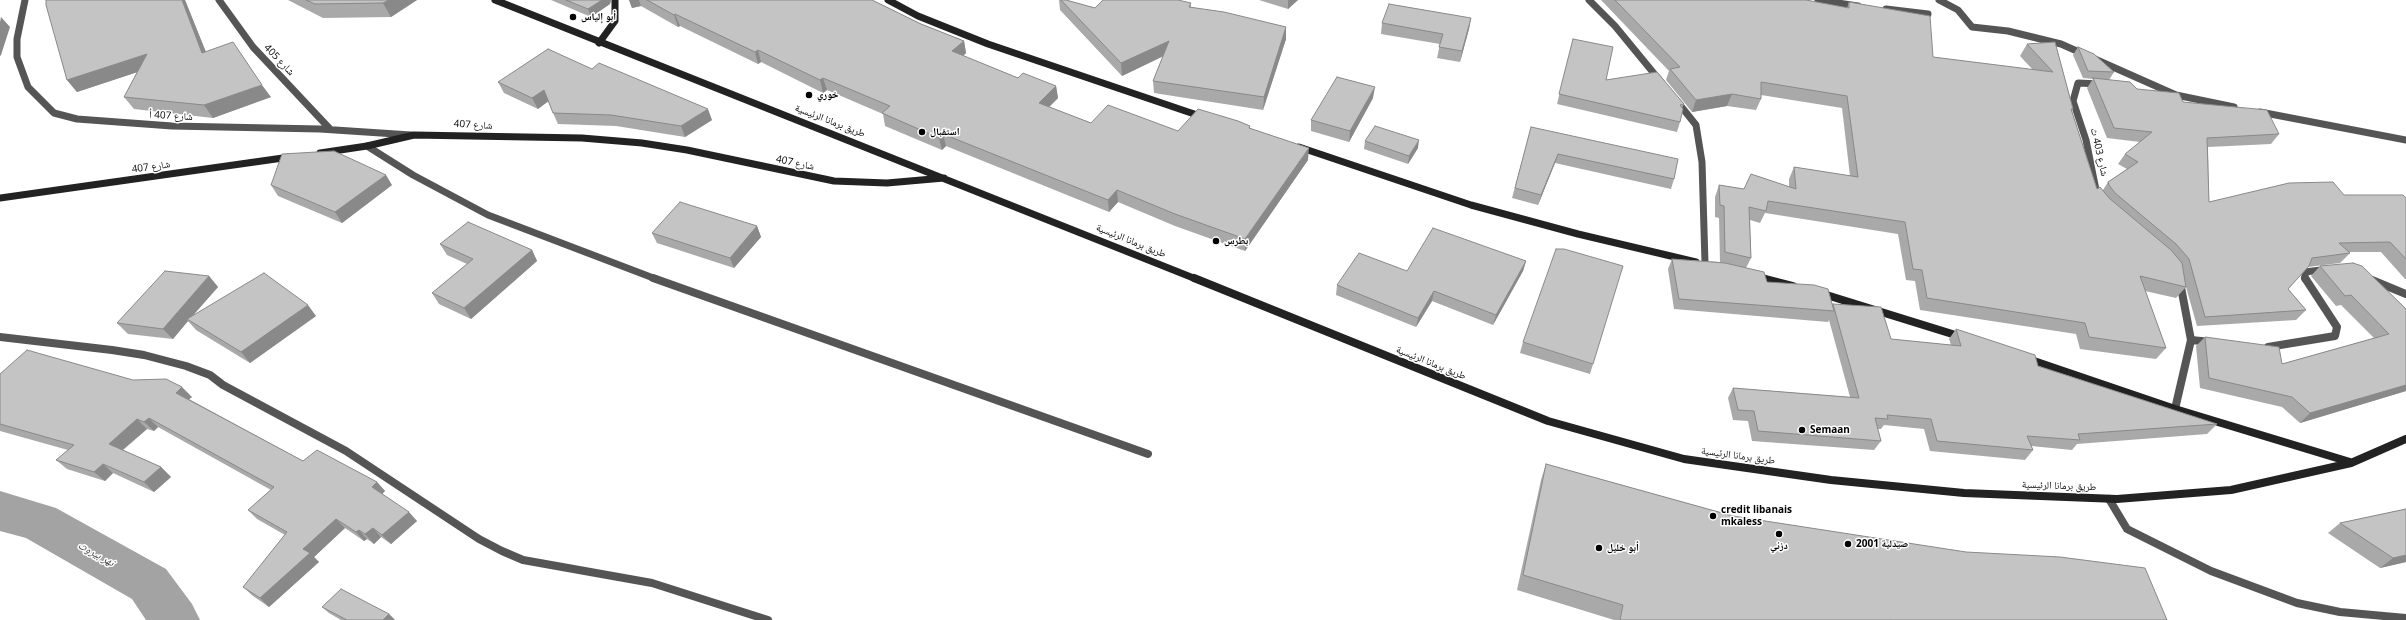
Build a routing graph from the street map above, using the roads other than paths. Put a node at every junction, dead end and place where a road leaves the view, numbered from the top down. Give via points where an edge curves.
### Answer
1 (25, 0) edge
2 (219, 0) edge
3 (495, 0) edge
4 (615, 0) edge
5 (888, 0) edge
6 (1589, 0) edge
7 (1818, 0) edge
8 (1939, 0) edge
9 (1867, 7) edge
10 (1875, 8) edge
11 (1928, 14) edge
12 (599, 43) junction
13 (2111, 85) edge
14 (1666, 88) edge
15 (2147, 91) edge
16 (1671, 94) edge
17 (2176, 95) junction
18 (2239, 108) edge
19 (2254, 111) edge
20 (1214, 121) edge
21 (330, 129) junction
22 (414, 135) junction
23 (2406, 140) edge
24 (1288, 143) edge
25 (367, 146) junction
26 (315, 154) edge
27 (300, 156) edge
28 (946, 178) junction
29 (2097, 197) edge
30 (0, 198) edge
31 (2337, 268) edge
32 (2177, 272) edge
33 (1748, 274) edge
34 (2367, 277) edge
35 (2406, 294) edge
36 (0, 337) edge
37 (1971, 340) edge
38 (2191, 340) junction
39 (2222, 344) edge
40 (2262, 346) edge
41 (2016, 355) edge
42 (2175, 409) junction
43 (2406, 439) edge
44 (1148, 454) dead end
45 (2351, 463) junction
46 (2109, 499) junction
47 (2406, 618) edge
48 (768, 620) edge

1 - 21 street, شارع 407 أ via 17,58 28,87 54,113 77,119 172,126
2 - 21 street, شارع 405 via 253,47
3 - 12 street, طريق برمانا الرئيسية
4 - 12 street via 615,20
5 - 20 street via 918,16 988,44
6 - 14 street via 1615,26
7 - 9 street
8 - 17 street via 1958,10 1972,27 2008,31 2061,44
10 - 11 street
12 - 28 street, طريق برمانا الرئيسية
13 - 29 street, شارع 403 ث via 2078,83 2074,92 2073,101 2086,140
15 - 17 street
16 - 24 street via 1696,125 1702,162 1708,264 1578,234 1471,205
17 - 18 street
19 - 23 street
21 - 22 street, شارع 407 أ
22 - 25 street, شارع 407
22 - 28 street, شارع 407 via 456,134 618,141 687,150 813,178 861,183
25 - 26 street, شارع 407
25 - 44 street via 413,175 488,215 632,270
27 - 30 street, شارع 407
28 - 46 street, طريق برمانا الرئيسية via 1548,421 1684,459 1831,480 1964,493
31 - 40 street via 2305,272 2305,279 2337,327 2335,336 2278,347
32 - 38 street
33 - 37 street via 1808,289
34 - 35 street
36 - 48 street via 138,354 192,368 210,375 346,451 479,539 502,551 523,560 652,583
38 - 39 street
38 - 42 street
41 - 42 street
42 - 45 street
43 - 45 street, طريق برمانا الرئيسية
45 - 46 street, طريق برمانا الرئيسية via 2231,490
46 - 47 street via 2127,529 2211,571 2297,603 2340,612

